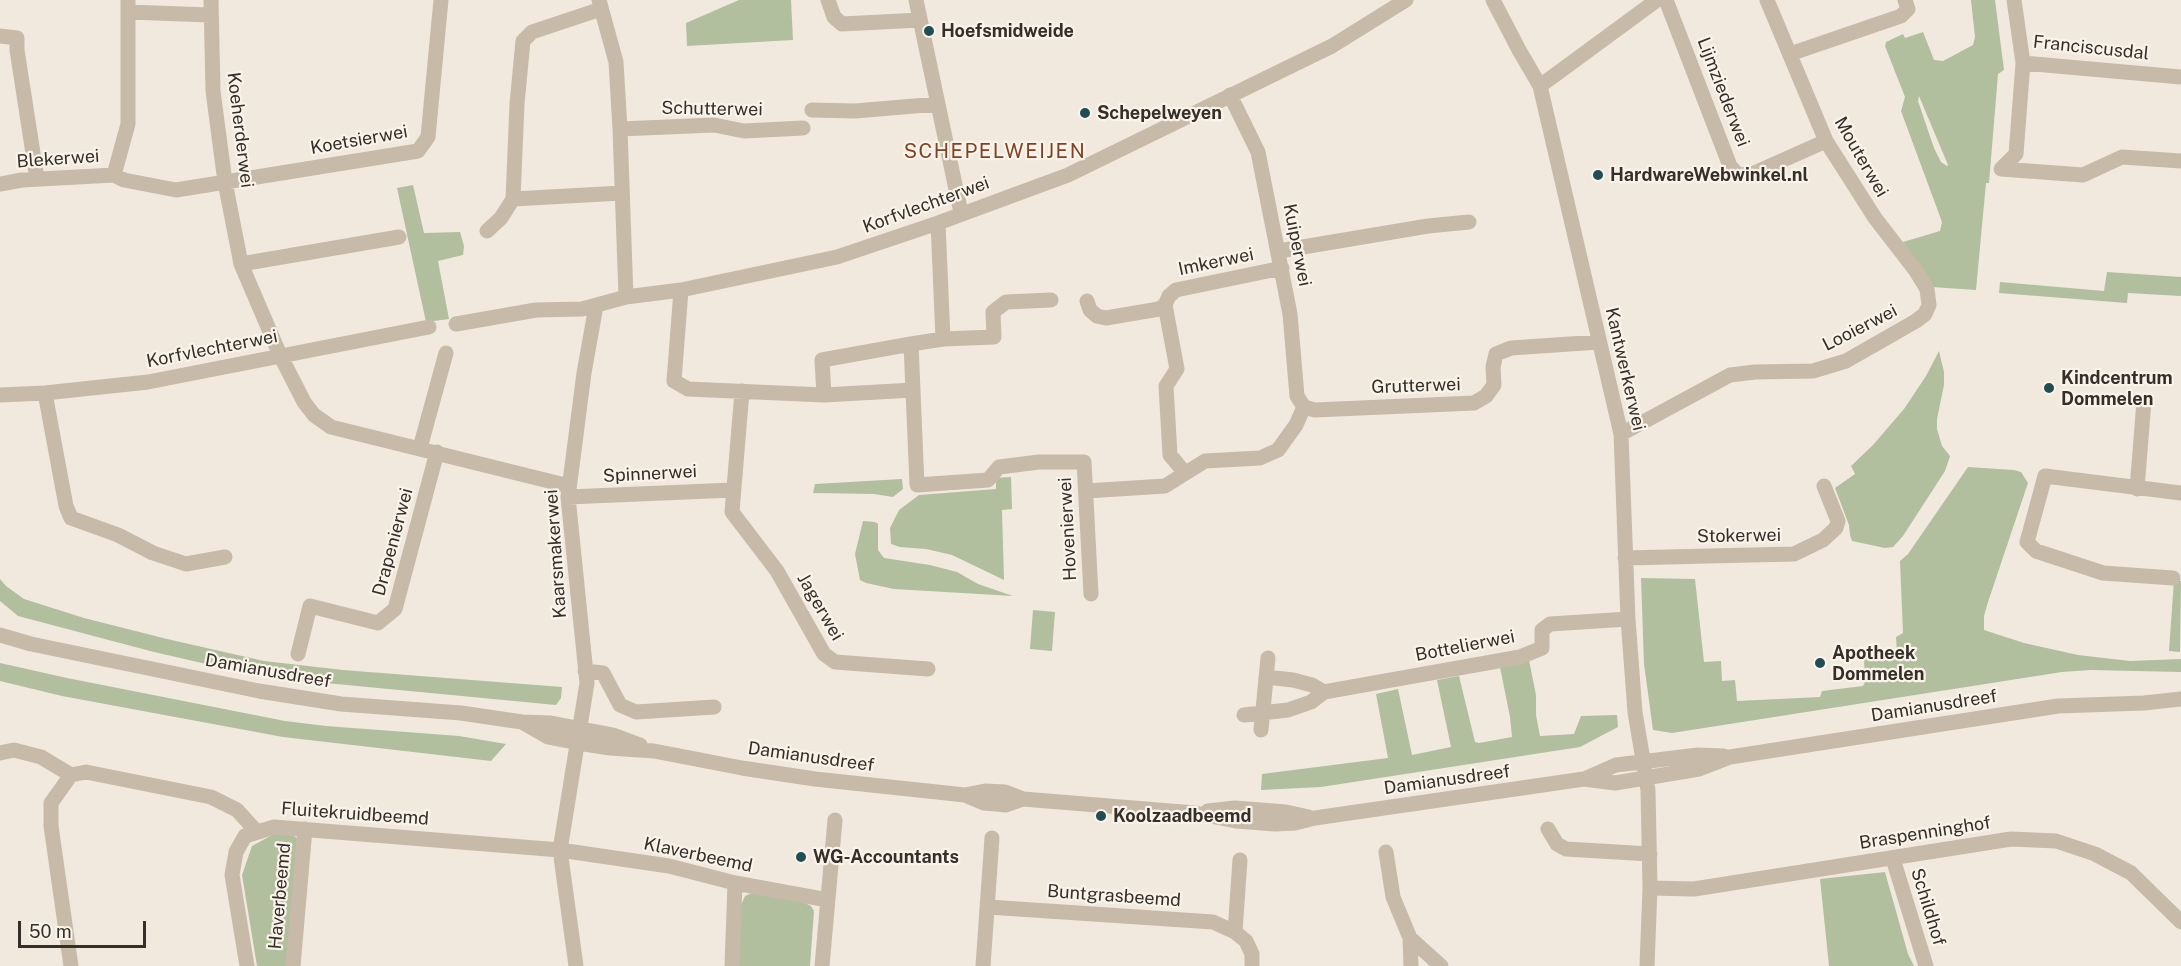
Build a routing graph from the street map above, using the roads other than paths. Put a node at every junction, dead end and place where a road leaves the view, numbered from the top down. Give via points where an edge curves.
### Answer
1 (441, 0) edge
2 (828, 0) edge
3 (916, 0) edge
4 (1406, 0) edge
5 (1493, 0) edge
6 (1657, 0) edge
7 (1666, 0) edge
8 (1767, 0) edge
9 (1905, 0) edge
10 (2014, 0) edge
11 (600, 4) edge
12 (128, 6) edge
13 (211, 8) edge
14 (920, 20) junction
15 (0, 36) edge
16 (1790, 54) junction
17 (2023, 63) junction
18 (2181, 76) edge
19 (1540, 86) junction
20 (1230, 95) junction
21 (938, 104) junction
22 (812, 110) dead end
23 (803, 128) dead end
24 (620, 129) junction
25 (1826, 141) junction
26 (2181, 161) edge
27 (114, 175) junction
28 (37, 179) junction
29 (225, 182) junction
30 (0, 184) edge
31 (622, 194) junction
32 (513, 200) junction
33 (961, 213) junction
34 (1469, 222) dead end
35 (938, 223) junction
36 (488, 231) dead end
37 (399, 237) dead end
38 (1278, 251) junction
39 (241, 264) junction
40 (1282, 268) junction
41 (1927, 289) joint
42 (681, 290) junction
43 (626, 297) junction
44 (1051, 300) dead end
45 (1087, 301) dead end
46 (1165, 304) junction
47 (596, 306) junction
48 (456, 324) dead end
49 (429, 327) dead end
50 (943, 339) junction
51 (1599, 342) junction
52 (911, 344) junction
53 (446, 353) dead end
54 (280, 355) junction
55 (913, 390) junction
56 (742, 391) junction
57 (45, 393) junction
58 (0, 394) edge
59 (824, 395) junction
60 (2144, 401) dead end
61 (1304, 407) junction
62 (1621, 434) junction
63 (420, 448) junction
64 (437, 452) junction
65 (1185, 473) junction
66 (1824, 486) dead end
67 (2137, 489) junction
68 (733, 490) junction
69 (1086, 491) junction
70 (569, 492) junction
71 (2181, 493) edge
72 (225, 557) dead end
73 (1625, 558) junction
74 (2173, 578) dead end
75 (1091, 594) dead end
76 (1628, 620) junction
77 (0, 627) edge
78 (6, 637) edge
79 (298, 654) dead end
80 (1268, 658) dead end
81 (928, 669) dead end
82 (585, 671) junction
83 (1266, 677) junction
84 (1324, 692) junction
85 (2181, 699) edge
86 (2144, 703) junction
87 (714, 707) dead end
88 (2181, 709) edge
89 (1262, 712) junction
90 (1244, 715) dead end
91 (1261, 730) dead end
92 (579, 735) junction
93 (0, 753) edge
94 (1644, 770) junction
95 (71, 775) junction
96 (836, 820) dead end
97 (305, 829) junction
98 (1548, 829) dead end
99 (256, 831) junction
100 (992, 838) dead end
101 (561, 850) junction
102 (1386, 852) dead end
103 (1650, 854) junction
104 (1893, 859) junction
105 (1240, 860) dead end
106 (735, 883) junction
107 (1650, 888) junction
108 (828, 900) junction
109 (988, 907) junction
110 (2181, 922) edge
111 (1235, 932) junction
112 (1410, 938) junction
113 (71, 966) edge
114 (247, 966) edge
115 (293, 966) edge
116 (576, 966) edge
117 (732, 966) edge
118 (822, 966) edge
119 (983, 966) edge
120 (1252, 966) edge
121 (1411, 966) edge
122 (1441, 966) edge
123 (1647, 966) edge
124 (1926, 966) edge

1 - 29 street, Koetsierwei via 428,137 418,151
2 - 14 street via 834,17 842,24
3 - 14 street
4 - 20 street, Korfvlechterwei via 1332,46
5 - 19 street, Kantwerkerwei
6 - 19 street
7 - 25 street, Lijmziederwei via 1730,166 1738,175 1752,174
8 - 16 street, Mouterwei
9 - 16 street via 1908,9 1901,16
10 - 17 street, Franciscusdal
11 - 24 street via 616,62
11 - 32 street via 532,32 524,41
12 - 13 street
12 - 27 street via 128,124
13 - 29 street, Koeherderwei via 213,91
14 - 21 street
15 - 28 street via 17,38
16 - 25 street, Mouterwei
17 - 18 street, Franciscusdal
17 - 26 street via 2016,154 2001,169 2083,175 2122,157
19 - 51 street, Kantwerkerwei
20 - 33 street, Korfvlechterwei via 1068,175
20 - 38 street, Kuiperwei via 1258,152
21 - 22 street via 855,111
21 - 33 street
23 - 24 street, Schutterwei via 744,131 714,125
24 - 31 street
25 - 41 street, Mouterwei
27 - 28 street, Blekerwei
27 - 29 street, Blekerwei via 176,190
28 - 30 street, Blekerwei
29 - 39 street, Koeherderwei
31 - 32 street
31 - 43 street
32 - 36 street
33 - 35 street, Korfvlechterwei
34 - 38 street
35 - 42 street, Korfvlechterwei via 837,256
35 - 50 street
37 - 39 street
38 - 40 street, Kuiperwei
39 - 54 street, Koeherderwei
40 - 46 street, Imkerwei via 1176,290
40 - 61 street, Kuiperwei via 1297,396
41 - 62 street, Looierwei via 1929,305 1925,314 1846,361 1813,371 1730,375
42 - 43 street, Korfvlechterwei
42 - 56 street via 674,381 688,389
43 - 47 street, Korfvlechterwei
44 - 50 street via 1006,302 993,312 994,337
45 - 46 street, Imkerwei via 1090,310 1106,318 1158,309
46 - 65 street via 1177,369 1166,386 1170,455
47 - 48 street, Korfvlechterwei via 536,310
47 - 70 street, Kaarsmakerwei
49 - 54 street, Korfvlechterwei
50 - 52 street
51 - 61 street, Grutterwei via 1511,348 1496,354 1494,386 1474,403 1315,410
51 - 62 street, Kantwerkerwei
52 - 55 street
52 - 59 street via 822,360
53 - 63 street
54 - 57 street, Korfvlechterwei via 148,382
54 - 63 street, Koeherderwei via 304,402 331,427
55 - 59 street
55 - 69 street, Hovenierwei via 917,484 988,480 999,467 1084,462
56 - 59 street
56 - 68 street, Jagerwei
57 - 58 street, Korfvlechterwei
57 - 72 street via 71,518 186,564
60 - 67 street
61 - 65 street via 1278,450 1260,458 1205,461
62 - 73 street, Kantwerkerwei
63 - 64 street, Koeherderwei
64 - 70 street, Koeherderwei
64 - 79 street, Drapenierwei via 395,609 378,623 310,606
65 - 69 street via 1165,486
66 - 73 street, Stokerwei via 1838,521 1836,528 1823,540 1794,554
67 - 71 street
67 - 74 street via 2045,476 2027,542 2036,551 2103,573
68 - 70 street, Spinnerwei
68 - 81 street, Jagerwei via 732,512 777,571 824,654 835,662
69 - 75 street, Hovenierwei
70 - 82 street, Kaarsmakerwei
73 - 76 street, Kantwerkerwei
76 - 84 street, Bottelierwei via 1550,624 1542,630 1542,648 1520,657
76 - 94 street, Kantwerkerwei
77 - 78 street, Damianusdreef
78 - 92 street, Damianusdreef via 259,691 341,704 522,722 548,737
80 - 83 street
82 - 87 street via 603,673 620,705 636,712
82 - 92 street, Kaarsmakerwei
83 - 84 street via 1293,680
83 - 89 street
84 - 89 street, Bottelierwei via 1311,702 1288,710
85 - 86 street, Damianusdreef
86 - 88 street, Damianusdreef
86 - 94 street, Damianusdreef via 2058,706 1730,757 1698,755
89 - 90 street, Bottelierwei
89 - 91 street
92 - 94 street, Damianusdreef via 610,748 654,751 815,779 965,795 984,803 1006,805 1023,799 1195,813 1275,824 1584,779 1616,765
92 - 101 street, Kaarsmakerwei
93 - 95 street via 14,750 41,757
94 - 103 street, Kantwerkerwei
95 - 99 street via 86,772 212,797 237,810
95 - 113 street via 51,803 51,826
96 - 108 street
97 - 99 street, Fluitekruidbeemd via 273,826
97 - 101 street, Fluitekruidbeemd
97 - 115 street, Haverbeemd
98 - 103 street via 1557,844 1566,849
99 - 114 street, Fluitekruidbeemd via 245,836 236,852 232,874
100 - 109 street
101 - 106 street, Klaverbeemd via 669,866
101 - 116 street, Kaarsmakerwei
102 - 112 street via 1393,897
103 - 107 street, Kantwerkerwei
104 - 107 street, Braspenninghof via 1694,889
104 - 110 street, Braspenninghof via 2011,839 2056,841 2096,854 2131,873
104 - 124 street, Schildhof
105 - 111 street
106 - 108 street, Klaverbeemd
106 - 117 street
107 - 123 street, Kantwerkerwei
108 - 118 street
109 - 111 street, Buntgrasbeemd via 1213,922
109 - 119 street
111 - 120 street via 1246,941
112 - 121 street
112 - 122 street

